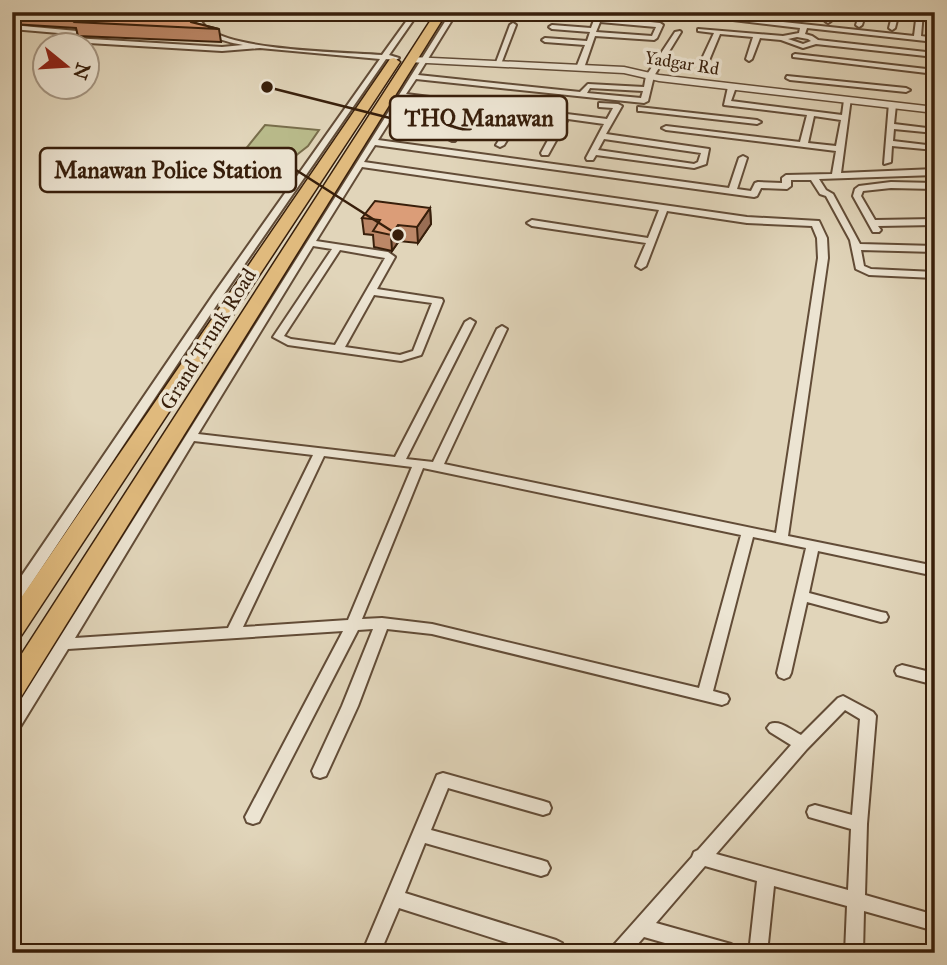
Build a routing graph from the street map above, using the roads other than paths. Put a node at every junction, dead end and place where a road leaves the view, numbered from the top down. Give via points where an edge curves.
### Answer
1 (193, 12) edge
2 (416, 12) edge
3 (427, 12) edge
4 (442, 12) edge
5 (454, 12) edge
6 (669, 12) edge
7 (831, 12) edge
8 (863, 12) edge
9 (896, 12) edge
10 (920, 12) edge
11 (557, 14) dead end
12 (598, 20) junction
13 (828, 21) dead end
14 (513, 25) dead end
15 (859, 25) dead end
16 (804, 26) junction
17 (12, 27) edge
18 (552, 27) dead end
19 (892, 28) dead end
20 (700, 30) dead end
21 (593, 32) junction
22 (719, 32) junction
23 (678, 33) dead end
24 (802, 35) junction
25 (757, 36) junction
26 (784, 38) junction
27 (917, 38) junction
28 (545, 40) dead end
29 (935, 40) edge
30 (816, 42) junction
31 (589, 43) junction
32 (260, 46) junction
33 (797, 46) junction
34 (935, 55) edge
35 (795, 57) junction
36 (749, 59) dead end
37 (836, 61) junction
38 (406, 63) junction
39 (704, 63) dead end
40 (497, 64) junction
41 (580, 68) junction
42 (935, 72) edge
43 (650, 76) junction
44 (790, 78) junction
45 (832, 83) junction
46 (370, 87) junction
47 (733, 87) junction
48 (647, 89) junction
49 (904, 90) dead end
50 (564, 93) junction
51 (787, 93) junction
52 (583, 94) junction
53 (401, 96) junction
54 (848, 100) junction
55 (475, 105) junction
56 (892, 105) junction
57 (641, 109) junction
58 (935, 110) edge
59 (520, 111) junction
60 (811, 113) junction
61 (565, 117) junction
62 (845, 118) junction
63 (609, 122) junction
64 (757, 122) dead end
65 (890, 126) junction
66 (666, 128) dead end
67 (935, 131) edge
68 (602, 136) junction
69 (452, 139) dead end
70 (373, 142) junction
71 (889, 143) junction
72 (804, 144) junction
73 (499, 145) dead end
74 (840, 149) junction
75 (934, 150) edge
76 (545, 153) dead end
77 (329, 158) junction
78 (743, 158) dead end
79 (354, 162) junction
80 (887, 162) dead end
81 (935, 172) edge
82 (613, 176) junction
83 (836, 177) junction
84 (814, 178) junction
85 (935, 186) edge
86 (732, 191) junction
87 (602, 199) junction
88 (664, 208) junction
89 (935, 222) edge
90 (531, 223) dead end
91 (276, 224) junction
92 (874, 227) joint
93 (652, 241) junction
94 (310, 243) junction
95 (338, 247) junction
96 (857, 247) junction
97 (935, 249) edge
98 (641, 266) dead end
99 (935, 275) edge
100 (370, 291) junction
101 (470, 322) dead end
102 (502, 329) dead end
103 (338, 349) junction
104 (190, 437) junction
105 (320, 452) junction
106 (400, 461) junction
107 (419, 464) junction
108 (438, 466) junction
109 (748, 533) junction
110 (781, 540) junction
111 (813, 546) junction
112 (935, 570) edge
113 (802, 596) junction
114 (12, 601) edge
115 (881, 617) dead end
116 (382, 623) junction
117 (353, 625) junction
118 (12, 630) edge
119 (233, 633) junction
120 (935, 635) edge
121 (64, 644) junction
122 (935, 668) edge
123 (902, 671) dead end
124 (784, 673) dead end
125 (935, 679) edge
126 (12, 690) edge
127 (705, 694) junction
128 (722, 699) dead end
129 (775, 728) dead end
130 (12, 729) edge
131 (802, 744) junction
132 (320, 771) dead end
133 (543, 808) dead end
134 (815, 812) dead end
135 (253, 817) dead end
136 (859, 824) junction
137 (420, 834) junction
138 (700, 857) junction
139 (541, 868) dead end
140 (766, 875) junction
141 (394, 898) junction
142 (857, 901) junction
143 (935, 923) edge
144 (640, 927) junction
145 (556, 949) dead end
146 (371, 953) edge
147 (618, 953) edge
148 (731, 953) edge
149 (758, 953) edge
150 (855, 953) edge

1 - 32 street via 209,32
2 - 38 street
3 - 38 highway, Grand Trunk Road
4 - 38 highway, Grand Trunk Road
5 - 38 street
6 - 16 street
7 - 13 street
8 - 15 street
9 - 19 street
10 - 27 street
11 - 12 street
12 - 21 street
12 - 21 street via 660,25 654,38
14 - 40 street
16 - 24 street
16 - 27 street
17 - 32 street via 75,32 69,38 72,40 222,50
18 - 21 street
20 - 22 street
21 - 31 street
22 - 25 street
22 - 39 street
23 - 43 street
24 - 26 street
24 - 30 street
25 - 26 street
25 - 36 street
26 - 33 street
27 - 29 street
28 - 31 street
30 - 33 street
30 - 34 street
31 - 41 street
32 - 38 street
33 - 35 street
35 - 37 street
35 - 44 street
37 - 42 street
37 - 45 street
38 - 40 street, Yadgar Rd
38 - 46 highway, Grand Trunk Road
38 - 50 street
38 - 53 street
38 - 79 highway, Grand Trunk Road
40 - 41 street, Yadgar Rd
41 - 43 street, Yadgar Rd
43 - 47 street, Yadgar Rd
43 - 48 street
44 - 45 street
44 - 51 street
45 - 49 street
46 - 77 highway, Grand Trunk Road
46 - 91 street
47 - 51 street, Yadgar Rd
47 - 60 street via 727,103
48 - 52 street via 588,86
48 - 57 street
50 - 52 street
50 - 63 street via 560,100 618,106
51 - 54 street, Yadgar Rd
52 - 57 street
53 - 55 street
53 - 70 street
54 - 56 street, Yadgar Rd
54 - 62 street
55 - 59 street
55 - 69 street
56 - 58 street, Yadgar Rd
56 - 65 street
57 - 64 street
59 - 61 street via 552,111
59 - 73 street
60 - 62 street
60 - 72 street
61 - 63 street
61 - 76 street
62 - 74 street
63 - 68 street
65 - 67 street
65 - 71 street
66 - 72 street
68 - 68 street via 706,151 702,164 694,166 592,155
70 - 79 street
70 - 82 street
71 - 75 street
71 - 80 street
72 - 74 street
74 - 83 street
77 - 79 highway
77 - 91 highway, Grand Trunk Road
78 - 86 street
79 - 87 street
79 - 94 street
79 - 126 highway, Grand Trunk Road
81 - 83 street
82 - 86 street
82 - 87 street
83 - 84 street
84 - 86 street via 786,178 787,186 763,183 754,194
84 - 96 street via 829,194
85 - 92 street via 891,184 859,189 857,196
87 - 88 street
88 - 93 street
88 - 110 street via 761,222 816,223 822,239 823,258
89 - 92 street
90 - 93 street
91 - 114 street
91 - 118 highway, Grand Trunk Road
93 - 98 street
94 - 95 street
94 - 104 street
95 - 100 street via 389,255
95 - 103 street via 278,337
96 - 97 street
96 - 99 street via 863,270
100 - 103 street
100 - 103 street via 438,301 419,351 401,358
101 - 106 street
102 - 108 street
104 - 105 street
104 - 121 street
105 - 106 street
105 - 119 street
106 - 107 street
107 - 108 street
107 - 117 street
108 - 109 street
109 - 110 street
109 - 127 street
110 - 111 street
111 - 112 street
111 - 113 street
113 - 115 street
113 - 124 street
116 - 117 street
116 - 127 street via 432,629
116 - 132 street
117 - 119 street
117 - 135 street
119 - 121 street
120 - 122 street
121 - 130 street
123 - 125 street
127 - 128 street
129 - 131 street
131 - 136 street via 843,702 868,716
131 - 138 street
133 - 137 street via 443,780
134 - 136 street
136 - 142 street
137 - 139 street
137 - 141 street
138 - 140 street
138 - 144 street
140 - 142 street
140 - 149 street
141 - 145 street
141 - 146 street
142 - 143 street
142 - 150 street
144 - 147 street
144 - 148 street

